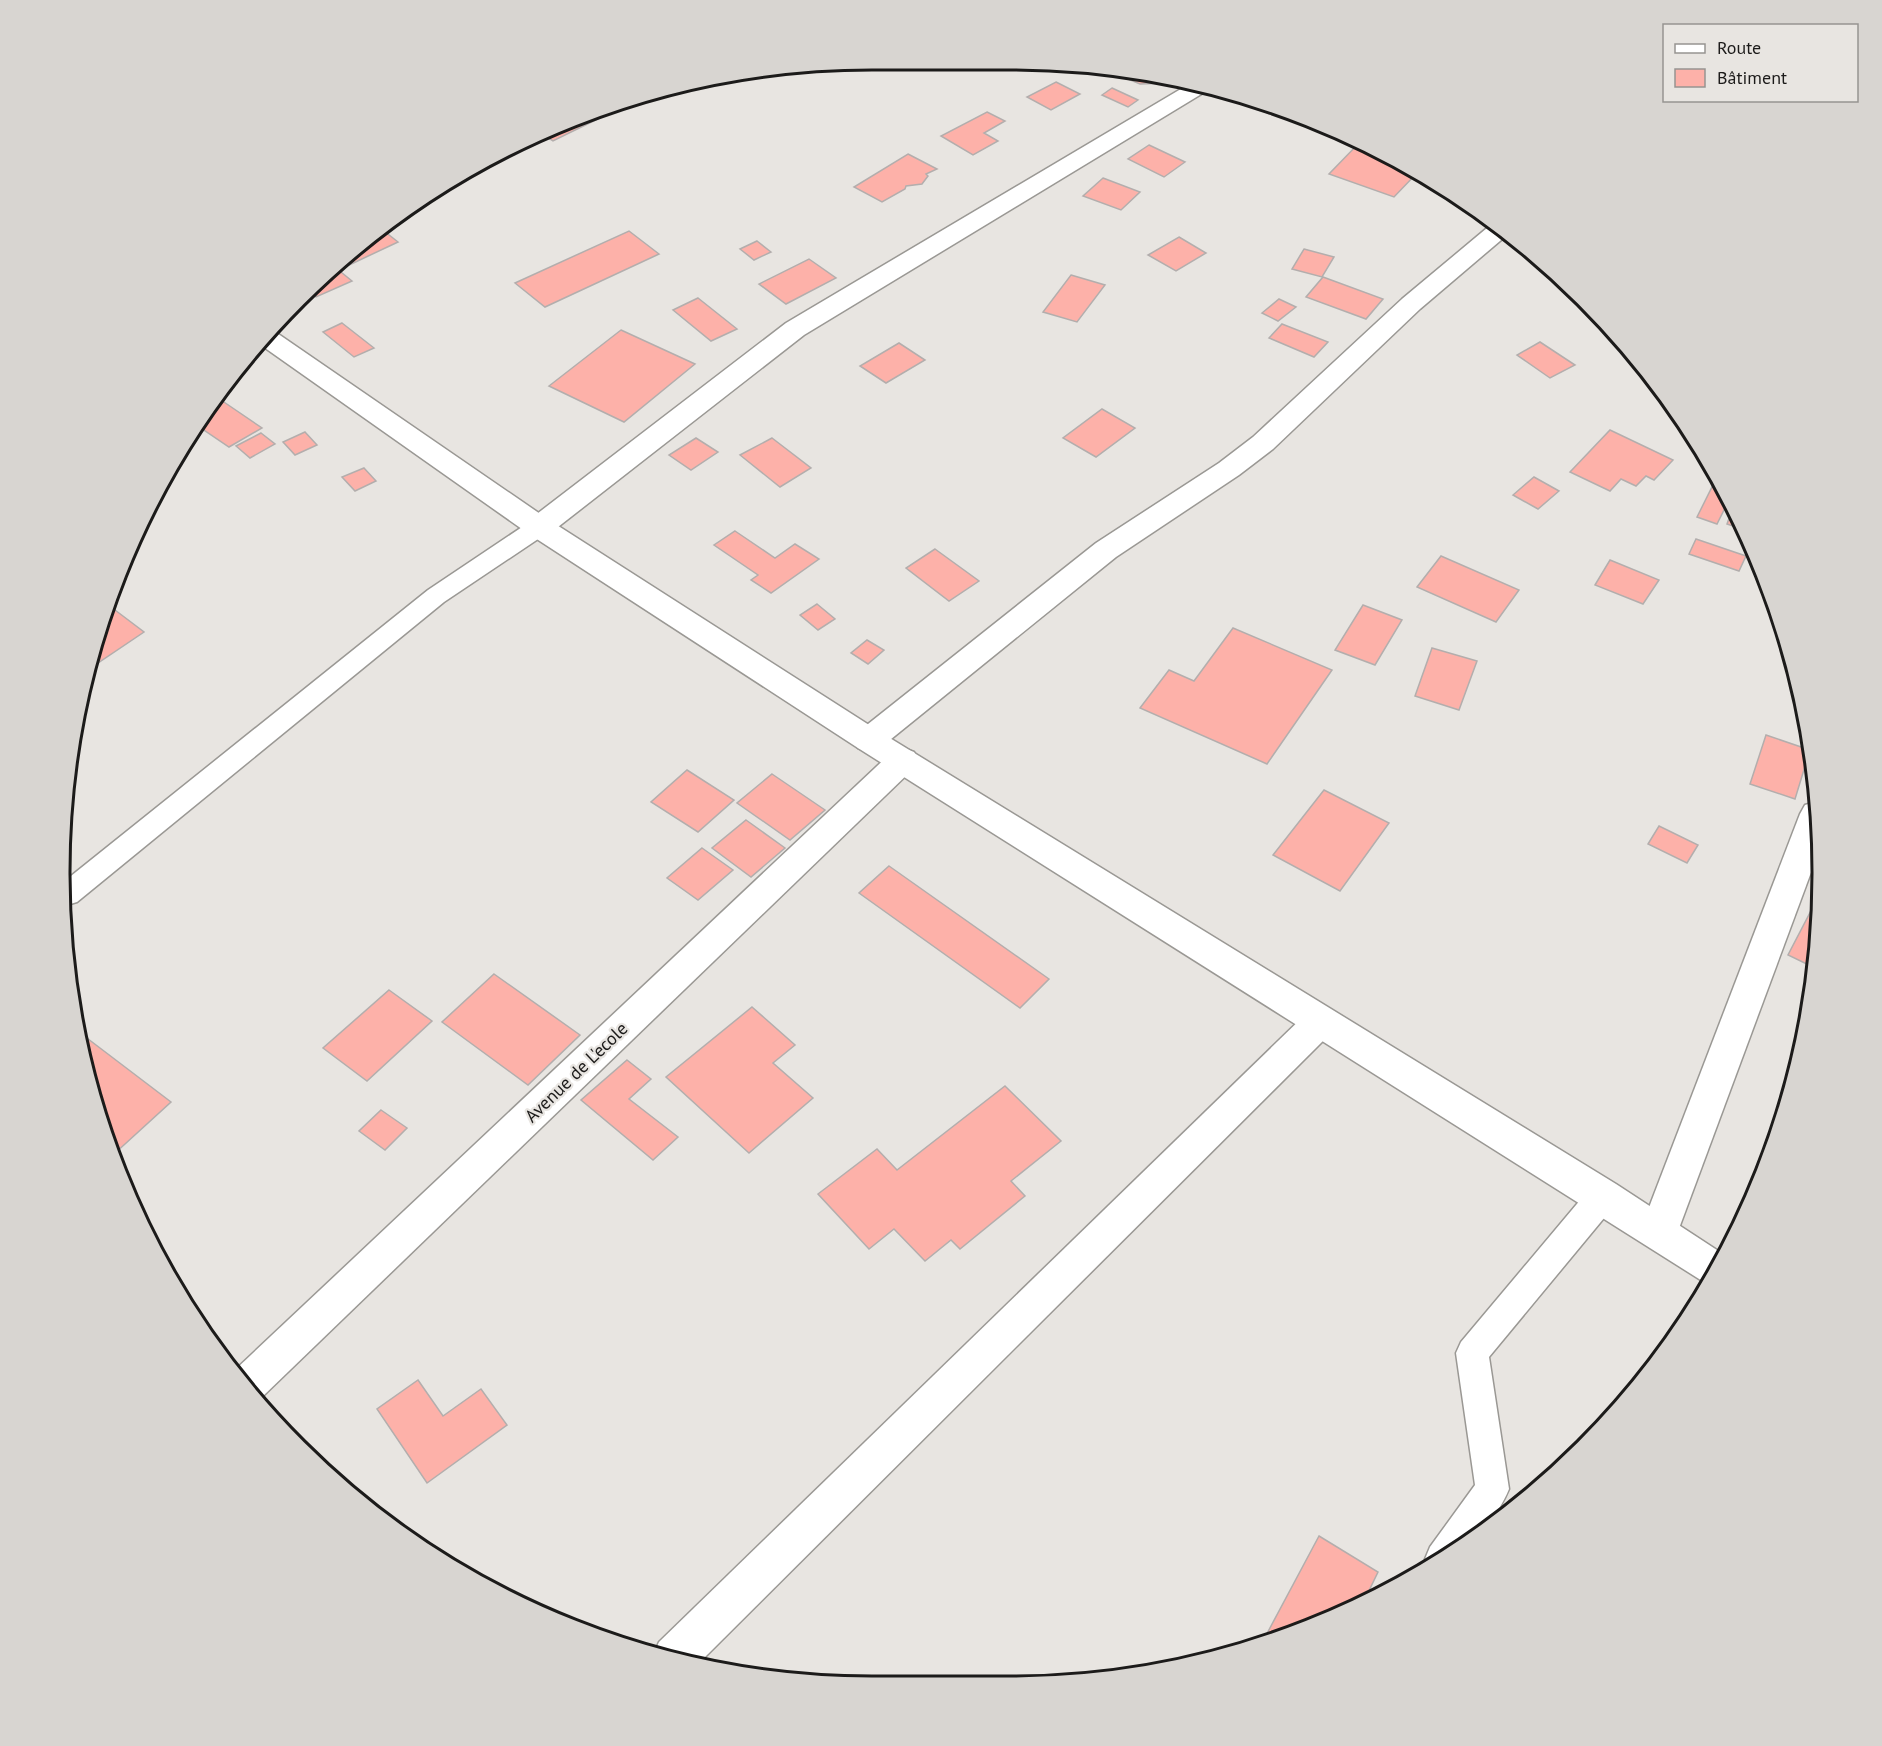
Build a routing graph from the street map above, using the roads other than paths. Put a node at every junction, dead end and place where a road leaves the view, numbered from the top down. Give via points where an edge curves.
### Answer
1 (1191, 92) edge
2 (1495, 234) edge
3 (269, 345) edge
4 (539, 527) junction
5 (869, 740) junction
6 (903, 760) junction
7 (1810, 829) edge
8 (71, 891) edge
9 (1320, 1021) junction
10 (1603, 1196) junction
11 (1659, 1231) junction
12 (1709, 1265) edge
13 (252, 1381) edge
14 (1456, 1539) edge
15 (680, 1651) edge

1 - 4 main road via 795,329
2 - 5 main road via 1411,304 1263,443 1106,550
3 - 4 main road
4 - 5 main road
4 - 8 lane via 436,596
5 - 6 main road
6 - 9 main road
6 - 13 main road, Avenue de L'ecole
7 - 11 main road
9 - 10 main road
9 - 15 main road
10 - 11 main road
10 - 14 lane via 1472,1353 1492,1489
11 - 12 main road

